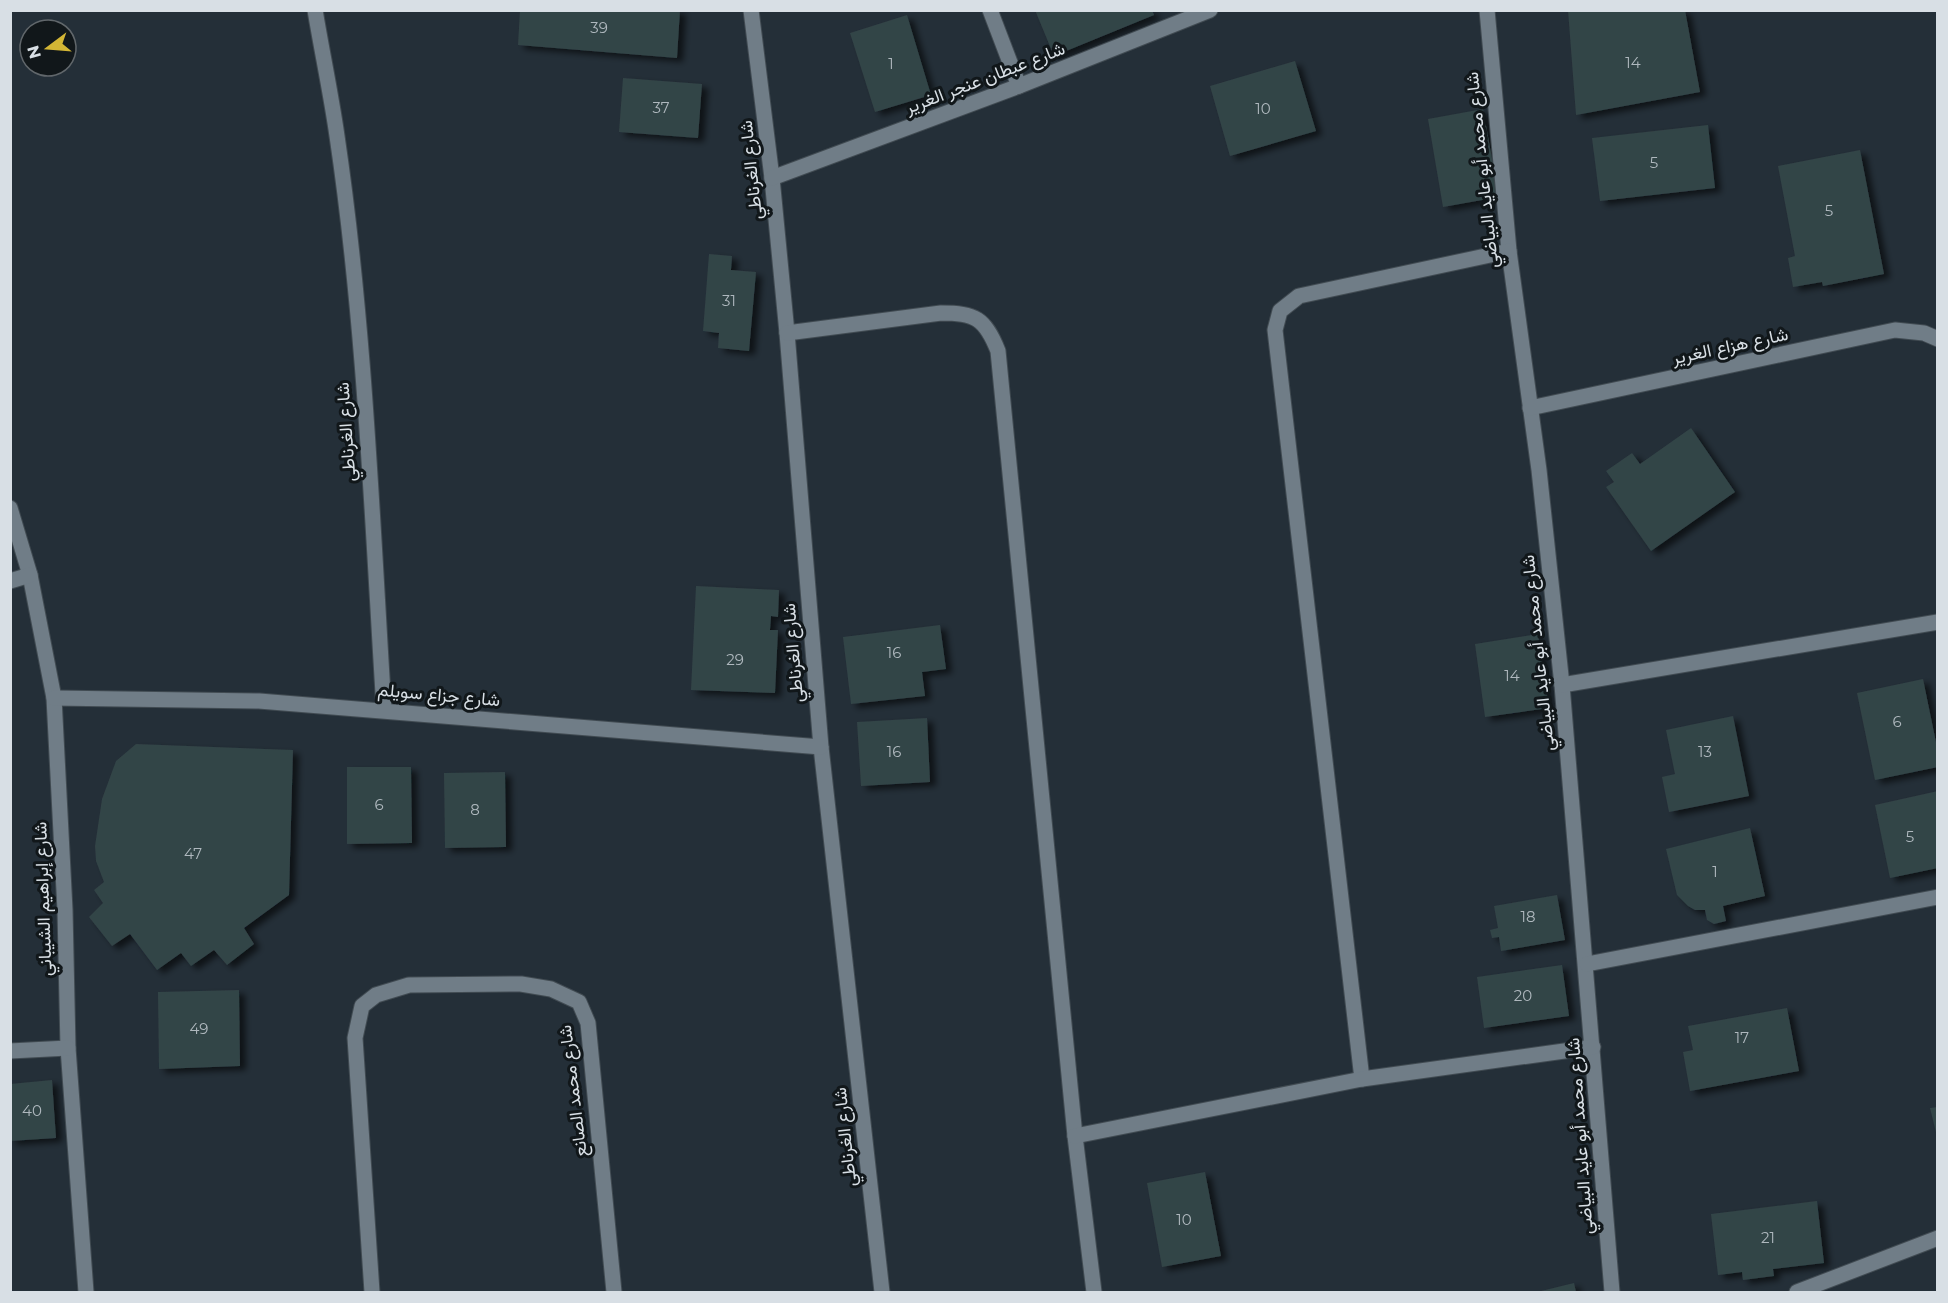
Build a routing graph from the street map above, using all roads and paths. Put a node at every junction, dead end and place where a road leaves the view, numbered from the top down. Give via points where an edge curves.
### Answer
1 (315, 10) edge
2 (751, 10) edge
3 (990, 10) edge
4 (1210, 10) edge
5 (1487, 10) edge
6 (1019, 86) junction
7 (772, 178) junction
8 (1509, 251) junction
9 (787, 333) junction
10 (1938, 339) edge
11 (1530, 408) junction
12 (10, 508) edge
13 (30, 575) junction
14 (10, 581) edge
15 (1938, 622) edge
16 (1562, 685) junction
17 (54, 698) junction
18 (384, 710) junction
19 (821, 747) junction
20 (1938, 897) edge
21 (1587, 964) junction
22 (1593, 1047) junction
23 (68, 1048) junction
24 (10, 1051) edge
25 (1362, 1079) junction
26 (1075, 1136) junction
27 (1938, 1238) edge
28 (86, 1293) edge
29 (372, 1293) edge
30 (614, 1293) edge
31 (882, 1293) edge
32 (1094, 1293) edge
33 (1612, 1293) edge
34 (1797, 1293) edge

1 - 18 street, شارع الغرناطي via 337,135 351,250
2 - 7 street, شارع الغرناطي
3 - 6 street
4 - 6 street, شارع عبطان عنجر الغرير
5 - 8 street, شارع محمد أبو عايد البياضي
6 - 7 street, شارع عبطان عنجر الغرير
7 - 9 street, شارع الغرناطي
8 - 11 street, شارع محمد أبو عايد البياضي
8 - 25 street via 1299,296 1280,311 1275,330
9 - 19 street, شارع الغرناطي
9 - 26 street via 959,313 977,318 991,332 998,351
10 - 11 street, شارع هزاع الغرير via 1924,333 1895,330
11 - 16 street, شارع محمد أبو عايد البياضي
12 - 13 street, شارع إبراهيم الشيباني
13 - 14 street
13 - 17 street, شارع إبراهيم الشيباني
15 - 16 street
16 - 21 street, شارع محمد أبو عايد البياضي
17 - 18 street, شارع جزاع سويلم via 259,701
17 - 23 street, شارع إبراهيم الشيباني
18 - 19 street, شارع جزاع سويلم
19 - 31 street, شارع الغرناطي
20 - 21 street
21 - 22 street, شارع محمد أبو عايد البياضي
22 - 25 street
22 - 33 street, شارع محمد أبو عايد البياضي
23 - 24 street
23 - 28 street, شارع إبراهيم الشيباني
25 - 26 street
26 - 32 street
27 - 34 street
29 - 30 street, شارع محمد الصانع via 355,1038 362,1006 376,995 409,985 510,984 550,989 579,1002 588,1023

